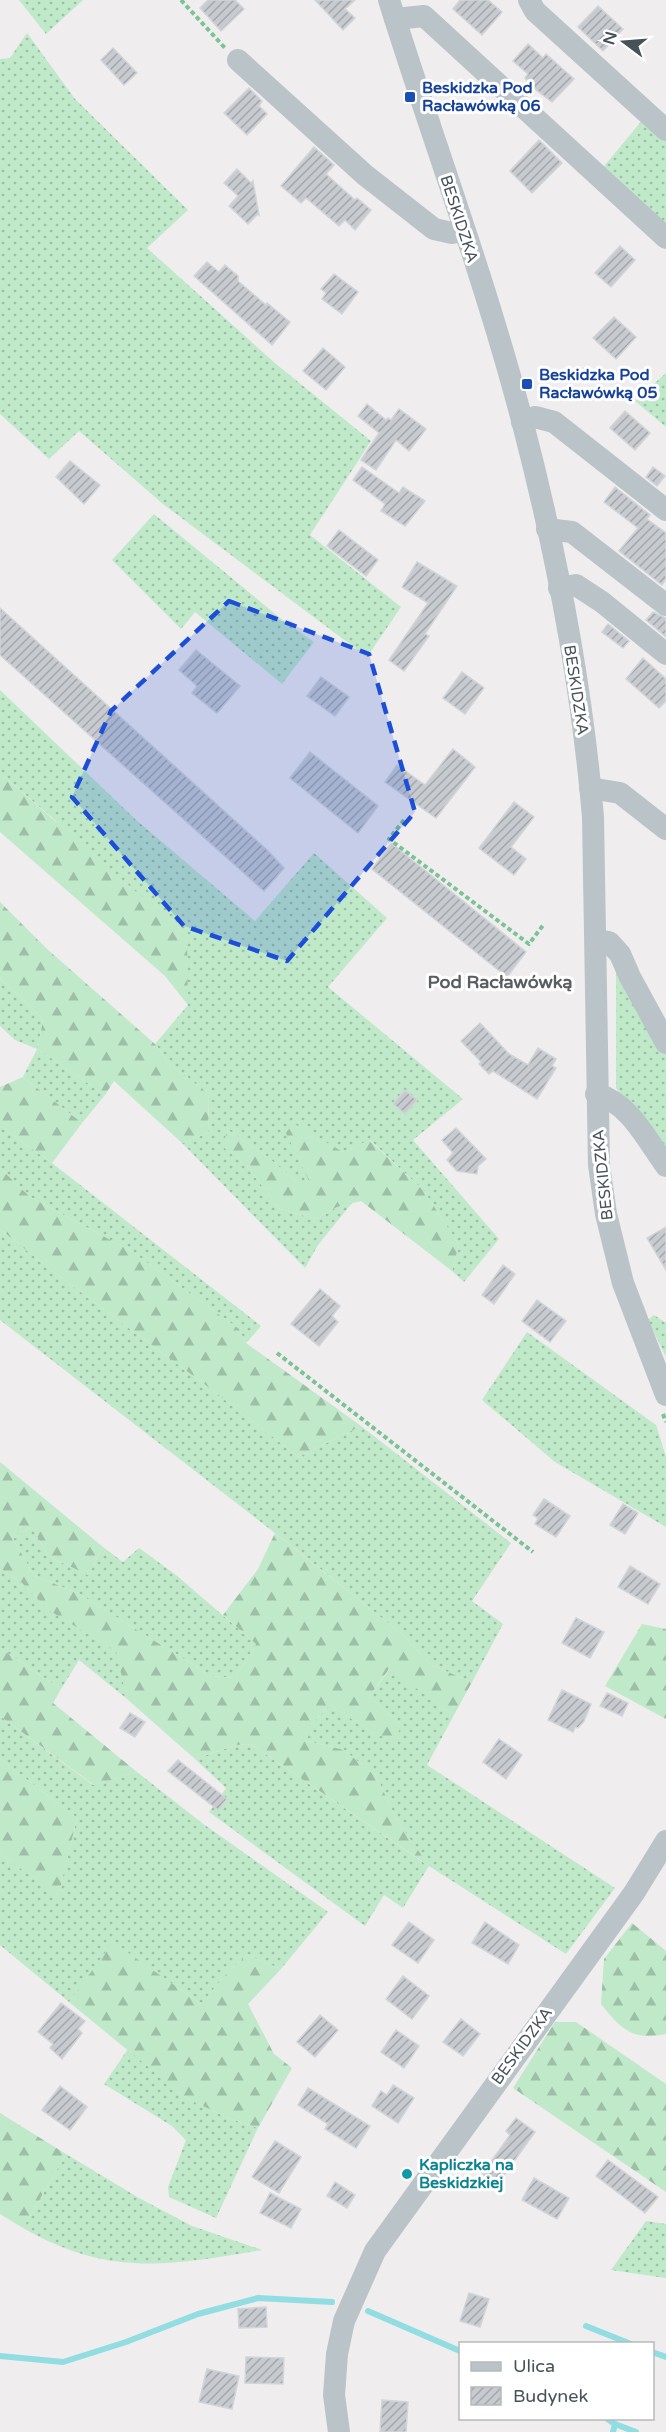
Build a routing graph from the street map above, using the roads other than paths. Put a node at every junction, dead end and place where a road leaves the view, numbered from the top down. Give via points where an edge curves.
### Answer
1 (532, 3) edge
2 (392, 10) edge
3 (238, 60) road end
4 (666, 130) edge
5 (463, 231) junction
6 (666, 238) edge
7 (522, 422) junction
8 (666, 510) edge
9 (547, 529) junction
10 (559, 588) junction
11 (666, 605) edge
12 (666, 654) edge
13 (590, 788) junction
14 (666, 829) edge
15 (596, 940) junction
16 (666, 1043) edge
17 (596, 1094) junction
18 (666, 1166) edge
19 (661, 1366) edge
20 (664, 1402) edge
21 (666, 1840) edge
22 (339, 2432) edge

1 - 4 street
2 - 5 street, BESKIDZKA
2 - 6 street via 424,16
3 - 5 street via 365,175 434,229
5 - 7 street, BESKIDZKA
7 - 8 street via 535,417 554,422
7 - 9 street, BESKIDZKA
9 - 10 street, BESKIDZKA
9 - 11 street via 572,532
10 - 12 street via 576,585
10 - 13 street, BESKIDZKA
13 - 14 street via 620,793
13 - 15 street, BESKIDZKA
15 - 16 street via 609,942 620,954
15 - 17 street, BESKIDZKA
17 - 18 street via 611,1098 628,1114
17 - 19 street, BESKIDZKA via 606,1214 623,1283
19 - 20 street, BESKIDZKA
21 - 22 street, BESKIDZKA via 634,1893 375,2251 344,2321 337,2354 334,2395

